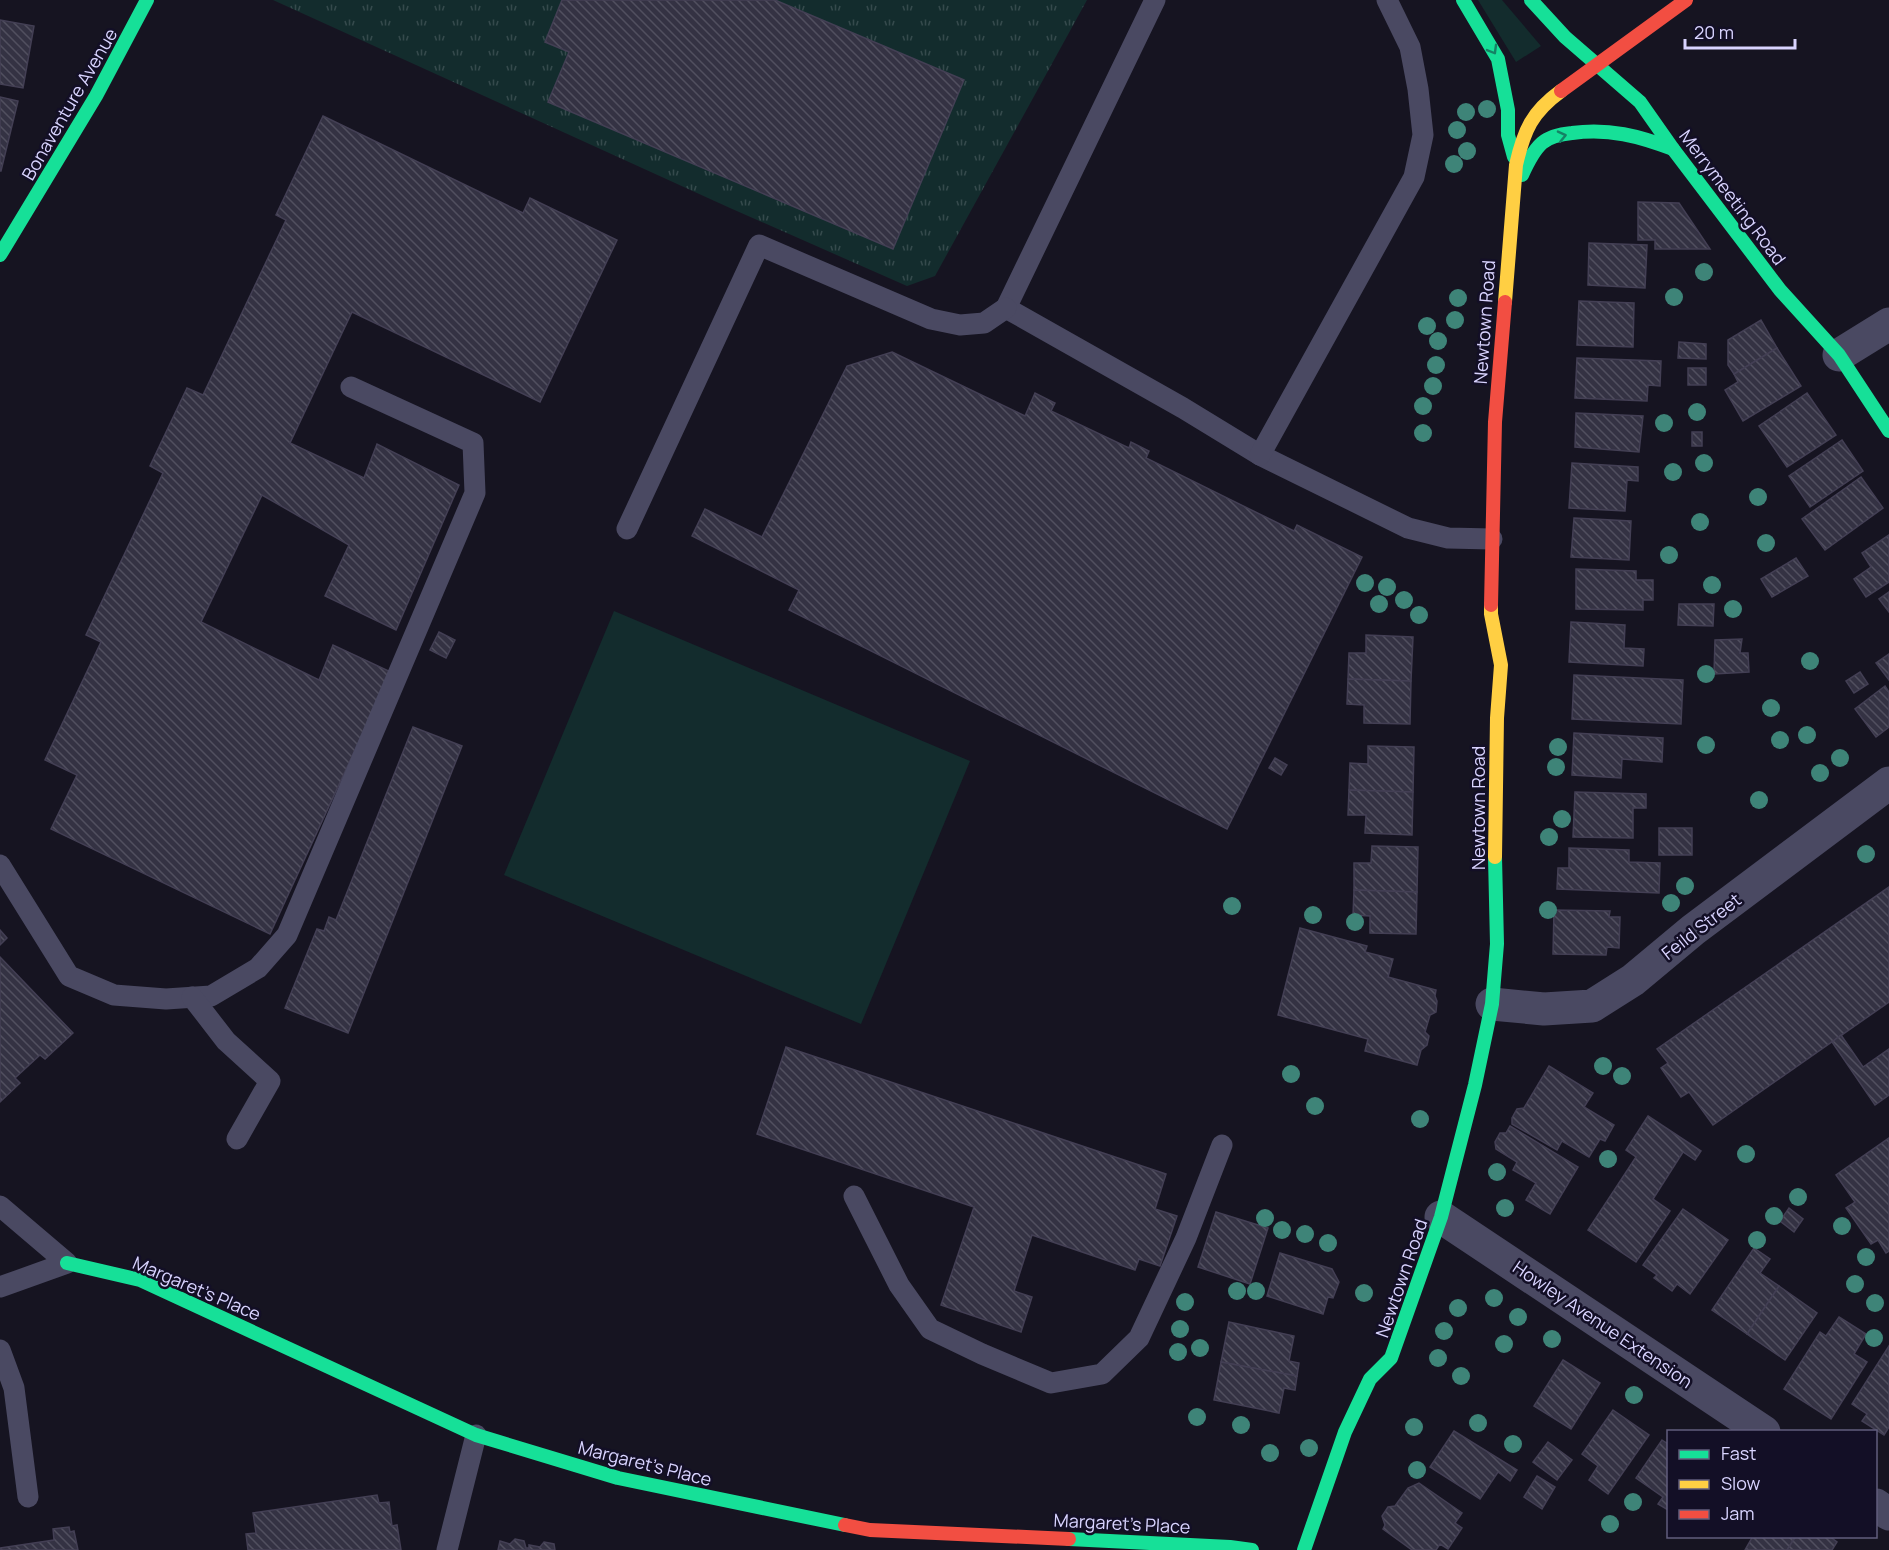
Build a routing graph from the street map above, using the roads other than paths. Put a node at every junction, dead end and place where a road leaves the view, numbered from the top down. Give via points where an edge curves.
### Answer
1 (147, 0) edge
2 (1155, 0) edge
3 (1387, 0) edge
4 (1463, 0) edge
5 (1531, 0) edge
6 (1686, 0) edge
7 (1596, 65) junction
8 (1673, 149) junction
9 (1515, 165) junction
10 (1513, 193) junction
11 (0, 255) edge
12 (1006, 308) junction
13 (1889, 324) edge
14 (1839, 355) junction
15 (351, 387) dead end
16 (1889, 431) edge
17 (1260, 455) junction
18 (627, 529) dead end
19 (1492, 539) junction
20 (1889, 783) edge
21 (0, 865) edge
22 (192, 997) junction
23 (1492, 1004) junction
24 (237, 1139) dead end
25 (1222, 1145) dead end
26 (854, 1196) dead end
27 (0, 1206) edge
28 (1441, 1217) junction
29 (67, 1263) junction
30 (0, 1287) edge
31 (0, 1350) edge
32 (1762, 1430) edge
33 (476, 1435) junction
34 (28, 1497) dead end
35 (447, 1550) edge
36 (1252, 1550) edge
37 (1304, 1550) edge

1 - 11 street, Bonaventure Avenue via 96,96
2 - 12 lane
3 - 17 lane via 1410,47 1419,89 1423,135 1414,177
4 -> 9 street via 1498,59
5 - 7 street, Merrymeeting Road
6 - 7 street, Newtown Road
7 - 8 street, Merrymeeting Road via 1640,102
7 - 9 street, Newtown Road via 1544,104 1532,118
10 -> 8 street via 1543,141 1561,135 1619,132
8 - 14 street, Merrymeeting Road via 1780,290
9 - 10 street, Newtown Road
10 - 19 street, Newtown Road via 1495,422
12 - 17 lane
12 - 18 lane via 984,323 960,325 931,319 759,245
13 - 14 street
14 - 16 street, Merrymeeting Road
15 - 22 lane via 473,443 475,493 286,935 258,968 211,996
17 - 19 lane via 1408,528 1448,538
19 - 23 street, Newtown Road via 1491,614 1501,665 1494,822 1497,944
20 - 23 street, Feild Street via 1693,930 1633,980 1592,1006 1544,1009
21 - 22 lane via 69,976 114,995
22 - 24 lane via 226,1041 270,1081
23 - 28 street, Newtown Road
25 - 26 lane via 1186,1238 1139,1338 1102,1374 1051,1383 930,1329 899,1285
27 - 29 lane
28 - 32 street, Howley Avenue Extension
28 - 37 street, Newtown Road via 1391,1358 1370,1379 1344,1432
29 - 30 lane
29 - 33 street, Margaret's Place via 140,1280
31 - 34 lane via 14,1388
33 - 35 lane
33 - 36 street, Margaret's Place via 618,1478 870,1530

